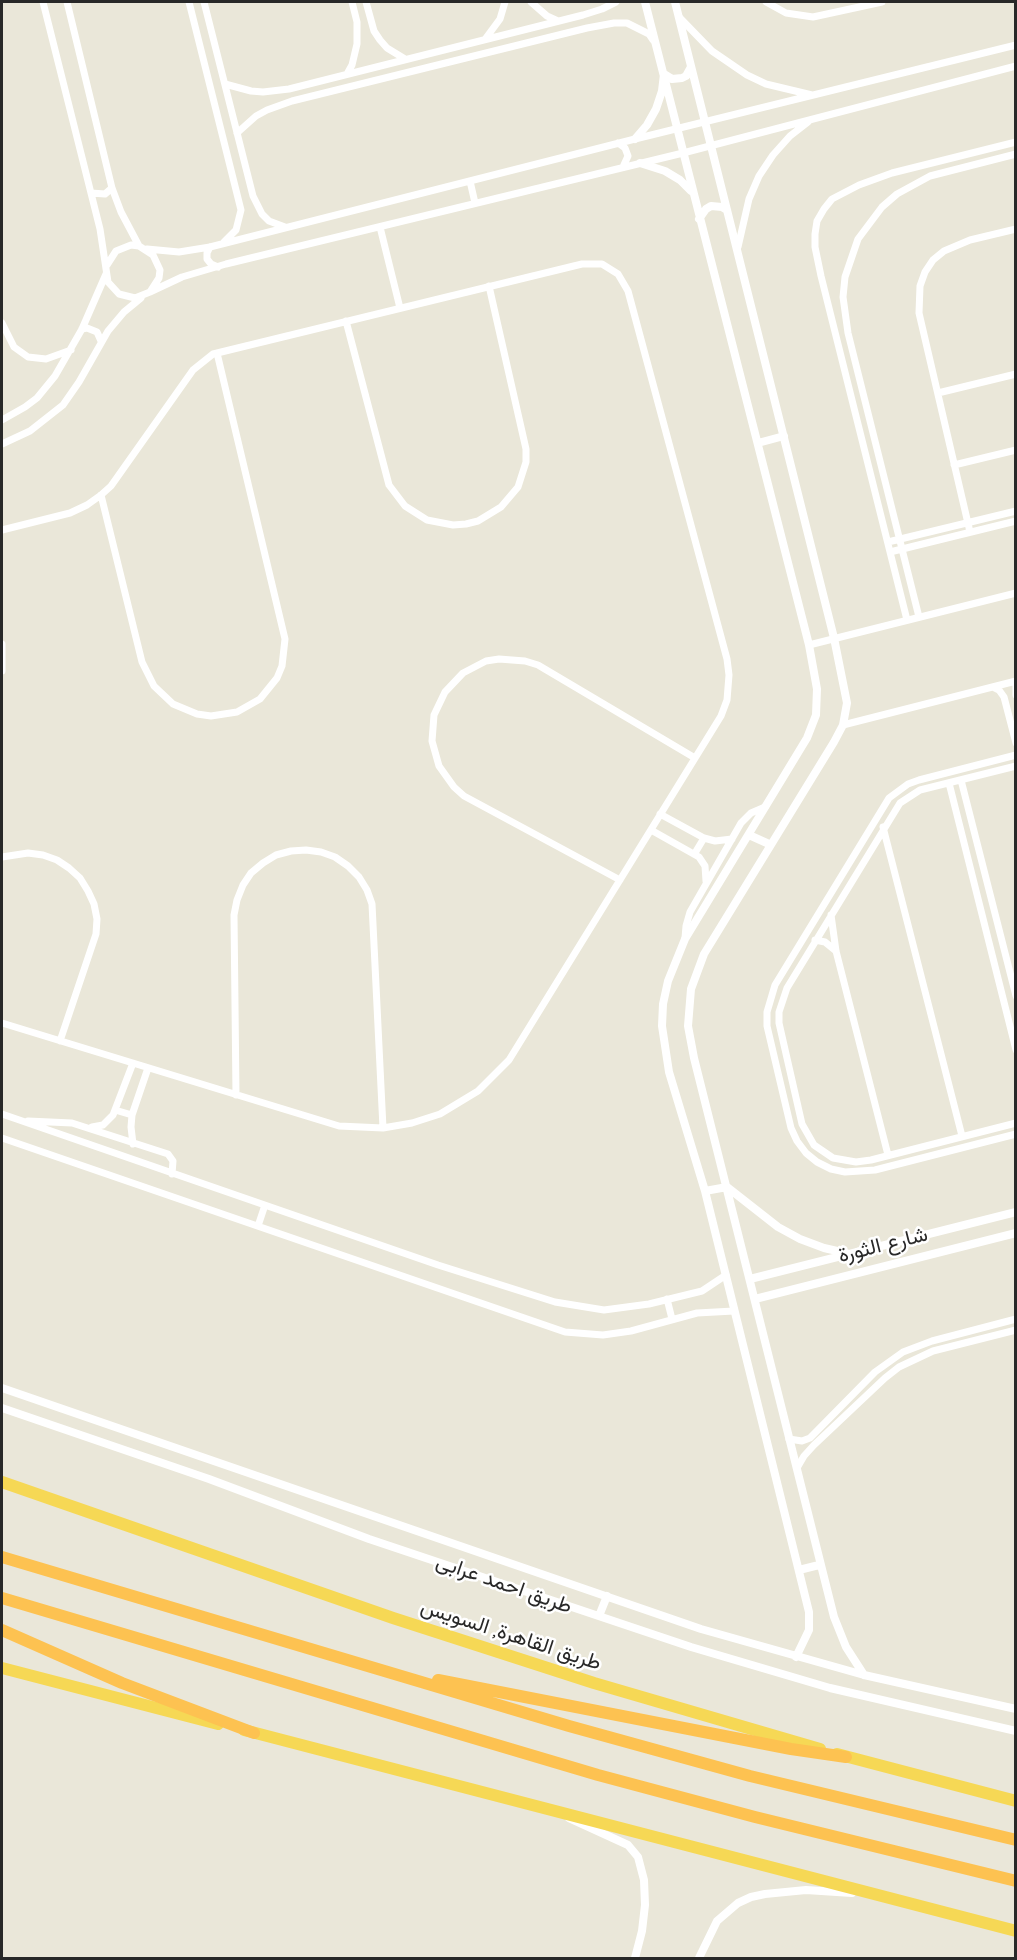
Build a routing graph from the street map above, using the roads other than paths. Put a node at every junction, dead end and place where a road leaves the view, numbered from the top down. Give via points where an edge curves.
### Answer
1 (43, 2) edge
2 (67, 2) edge
3 (189, 2) edge
4 (204, 2) edge
5 (352, 2) edge
6 (366, 2) edge
7 (505, 2) edge
8 (531, 2) edge
9 (616, 2) edge
10 (645, 2) edge
11 (675, 2) edge
12 (766, 2) edge
13 (882, 2) edge
14 (584, 15) junction
15 (678, 17) junction
16 (370, 19) junction
17 (558, 21) junction
18 (357, 22) junction
19 (587, 28) junction
20 (484, 40) junction
21 (656, 44) junction
22 (1016, 45) edge
23 (405, 59) junction
24 (1016, 66) edge
25 (691, 67) junction
26 (347, 74) junction
27 (664, 74) junction
28 (225, 84) junction
29 (289, 89) junction
30 (814, 95) junction
31 (292, 101) junction
32 (810, 120) junction
33 (705, 122) junction
34 (677, 129) junction
35 (237, 133) junction
36 (635, 139) junction
37 (1013, 142) edge
38 (618, 143) junction
39 (711, 146) junction
40 (683, 153) junction
41 (1015, 154) edge
42 (640, 163) junction
43 (623, 167) junction
44 (910, 169) junction
45 (470, 181) junction
46 (914, 184) junction
47 (250, 187) junction
48 (112, 188) junction
49 (237, 189) junction
50 (693, 192) junction
51 (90, 193) junction
52 (475, 203) junction
53 (727, 210) junction
54 (699, 219) junction
55 (380, 227) junction
56 (288, 228) junction
57 (1016, 229) edge
58 (221, 245) junction
59 (210, 247) junction
60 (143, 248) junction
61 (737, 250) junction
62 (218, 267) junction
63 (107, 269) junction
64 (489, 286) junction
65 (150, 292) junction
66 (143, 297) junction
67 (400, 308) junction
68 (346, 321) junction
69 (2, 323) edge
70 (82, 329) junction
71 (5, 336) edge
72 (101, 341) junction
73 (71, 350) junction
74 (217, 352) junction
75 (1016, 374) edge
76 (938, 393) junction
77 (2, 420) edge
78 (784, 436) junction
79 (2, 444) edge
80 (758, 444) junction
81 (1016, 450) edge
82 (954, 465) junction
83 (101, 495) junction
84 (1016, 511) edge
85 (1016, 521) edge
86 (968, 522) junction
87 (2, 530) edge
88 (970, 532) junction
89 (899, 539) junction
90 (888, 542) junction
91 (902, 549) junction
92 (890, 552) junction
93 (1016, 593) edge
94 (919, 617) junction
95 (907, 620) junction
96 (834, 638) junction
97 (2, 644) edge
98 (809, 645) junction
99 (2, 671) edge
100 (1016, 683) edge
101 (993, 687) junction
102 (1016, 695) edge
103 (843, 725) junction
104 (1016, 743) edge
105 (1016, 755) edge
106 (695, 758) junction
107 (1016, 766) edge
108 (961, 780) junction
109 (949, 783) junction
110 (908, 784) junction
111 (913, 793) junction
112 (765, 807) junction
113 (660, 814) junction
114 (884, 826) junction
115 (651, 830) junction
116 (749, 835) junction
117 (704, 838) junction
118 (732, 839) junction
119 (770, 844) junction
120 (695, 854) junction
121 (2, 857) edge
122 (840, 878) junction
123 (620, 880) junction
124 (706, 883) junction
125 (850, 883) junction
126 (832, 890) junction
127 (842, 896) junction
128 (831, 915) junction
129 (686, 939) junction
130 (815, 940) junction
131 (836, 951) junction
132 (1014, 993) edge
133 (1001, 994) junction
134 (2, 1023) edge
135 (60, 1041) junction
136 (1016, 1050) edge
137 (133, 1063) junction
138 (148, 1068) junction
139 (236, 1095) junction
140 (115, 1110) junction
141 (2, 1114) edge
142 (132, 1115) junction
143 (20, 1120) junction
144 (1016, 1123) edge
145 (88, 1127) junction
146 (383, 1128) junction
147 (1016, 1134) edge
148 (962, 1136) junction
149 (2, 1138) edge
150 (133, 1144) junction
151 (888, 1155) junction
152 (172, 1174) junction
153 (726, 1187) junction
154 (705, 1191) junction
155 (265, 1205) junction
156 (1016, 1212) edge
157 (258, 1226) junction
158 (1016, 1233) edge
159 (849, 1253) junction
160 (726, 1275) junction
161 (750, 1279) junction
162 (667, 1299) junction
163 (755, 1299) junction
164 (734, 1311) junction
165 (672, 1319) junction
166 (1016, 1319) edge
167 (1016, 1330) edge
168 (2, 1388) edge
169 (2, 1408) edge
170 (789, 1439) junction
171 (797, 1468) junction
172 (2, 1482) edge
173 (2, 1557) edge
174 (819, 1565) junction
175 (799, 1570) junction
176 (607, 1596) junction
177 (2, 1598) edge
178 (599, 1616) junction
179 (2, 1630) edge
180 (796, 1657) junction
181 (2, 1668) edge
182 (389, 1671) junction
183 (864, 1675) junction
184 (1016, 1709) edge
185 (1016, 1731) edge
186 (254, 1733) junction
187 (846, 1757) junction
188 (1016, 1801) edge
189 (564, 1815) junction
190 (1016, 1840) edge
191 (1016, 1881) edge
192 (868, 1894) junction
193 (1016, 1931) edge
194 (635, 1959) edge
195 (699, 1959) edge

1 - 51 street
2 - 48 street
3 - 49 street
4 - 28 street
5 - 18 street
6 - 16 street
7 - 20 street via 500,19
8 - 17 street
9 - 14 street
10 - 21 street
11 - 15 street
12 - 13 street via 786,13 813,17
14 - 17 street
14 - 19 street via 589,20
15 - 25 street
15 - 30 street via 712,51 747,75
16 - 18 street via 364,24
16 - 23 street via 380,40
17 - 20 street
18 - 26 street via 357,44
19 - 21 street via 627,23 649,34
19 - 31 street
20 - 23 street
21 - 27 street
22 - 30 street
23 - 26 street
24 - 32 street
25 - 27 street via 682,78 672,79
25 - 33 street
26 - 29 street
27 - 34 street
27 - 36 street via 656,109
28 - 29 street via 257,92
28 - 35 street
29 - 31 street via 286,96
30 - 33 street
31 - 35 street via 261,113
32 - 39 street
32 - 61 street via 785,142 759,176 749,199
33 - 34 street
33 - 39 street
34 - 36 street
34 - 40 street
35 - 47 street
36 - 38 street
37 - 41 street
37 - 44 street
38 - 43 street via 628,156
38 - 45 street
39 - 40 street
39 - 53 street
40 - 42 street
40 - 50 street
41 - 46 street via 947,171
42 - 43 street
42 - 50 street via 673,175
43 - 52 street
44 - 46 street
44 - 90 street via 859,184 832,199 815,234 821,276
45 - 52 street
45 - 56 street
46 - 89 street via 882,207 858,239 845,277 843,297 848,333
47 - 49 street
47 - 56 street via 262,214
48 - 51 street via 105,194
48 - 60 street via 126,224
49 - 58 street via 240,220
50 - 54 street
51 - 63 street
52 - 55 street
53 - 54 street via 711,206
53 - 61 street
54 - 80 street
55 - 62 street
55 - 67 street
56 - 58 street
57 - 76 street via 957,244 938,256 925,272 919,313
58 - 59 street
59 - 60 street via 179,252
59 - 62 street via 207,260
60 - 63 street via 123,247 110,258
60 - 65 street via 153,255 160,270
61 - 78 street
62 - 65 street
63 - 66 street via 112,289 119,294
63 - 70 street
64 - 67 street
64 - 68 street via 526,462 518,487 501,507 466,524 427,520 405,506 389,485
64 - 106 street via 589,263 608,267 626,285 729,667 724,708
65 - 66 street
66 - 72 street
67 - 68 street
68 - 74 street
69 - 71 street
70 - 72 street via 97,332
70 - 73 street
71 - 73 street via 21,352 37,359
72 - 79 street via 63,405 30,431
73 - 77 street via 36,398
74 - 83 street via 193,370
74 - 83 street via 285,639 279,672 260,699 237,712 204,715 173,704 154,686 142,662
75 - 76 street
76 - 82 street
78 - 80 street
78 - 96 street
80 - 98 street
81 - 82 street
82 - 86 street
83 - 87 street via 70,513
84 - 86 street
85 - 88 street
86 - 88 street
86 - 89 street
88 - 91 street
89 - 90 street
89 - 91 street
90 - 92 street
91 - 92 street
91 - 94 street
92 - 95 street
93 - 94 street
94 - 95 street
95 - 96 street
96 - 98 street
96 - 103 street via 846,692
97 - 99 street
98 - 112 street via 818,689 816,715 807,738
100 - 101 street
100 - 102 street
101 - 103 street
101 - 104 street via 1004,697
103 - 119 street
105 - 110 street
106 - 113 street
106 - 123 street via 525,661 499,659 474,666 445,692 434,715 432,741 439,766 454,787
107 - 108 street
108 - 109 street
108 - 132 street
109 - 111 street
109 - 133 street
110 - 111 street
110 - 122 street via 883,807
111 - 114 street via 900,802
112 - 116 street
112 - 118 street via 747,816
113 - 115 street
113 - 117 street
114 - 125 street
114 - 148 street
115 - 120 street
115 - 123 street
116 - 119 street
116 - 129 street
117 - 118 street
117 - 120 street
118 - 124 street
119 - 153 street via 704,954 688,1007 691,1044
120 - 124 street via 705,866
121 - 135 street via 28,853 57,860 80,878 94,904 96,934
122 - 125 street
122 - 126 street
123 - 146 street via 500,1071 453,1107 426,1119
124 - 129 street via 688,916
125 - 127 street
126 - 127 street
126 - 147 street via 775,985 767,1012 788,1116 806,1153 831,1169 860,1173
127 - 128 street
128 - 130 street
128 - 131 street
129 - 154 street via 668,981 662,1026 669,1072
130 - 131 street
130 - 151 street via 787,988 780,1012 802,1124 814,1145 833,1158 856,1162
131 - 151 street
132 - 133 street
133 - 136 street
134 - 135 street
135 - 137 street
137 - 138 street
137 - 140 street
138 - 139 street
138 - 142 street
139 - 146 street via 339,1126
139 - 146 street via 237,900 251,873 276,855 306,849 321,852 336,857 359,877 372,904
140 - 142 street
140 - 145 street via 103,1125
141 - 143 street
142 - 150 street
143 - 145 street
143 - 152 street
144 - 148 street
145 - 150 street
148 - 151 street
149 - 157 street
150 - 152 street via 168,1154 173,1161
152 - 155 street
153 - 154 street
153 - 159 street via 778,1227 824,1248
153 - 161 street
154 - 160 street
155 - 157 street
155 - 162 street via 555,1302 604,1310
156 - 159 street, شارع الثورة
157 - 165 street via 566,1332 603,1335
158 - 163 street, شارع الثورة
159 - 161 street, شارع الثورة
160 - 162 street via 702,1291
160 - 164 street
161 - 163 street
162 - 165 street
163 - 170 street
164 - 165 street
164 - 175 street
166 - 170 street via 903,1352 875,1372 810,1438 797,1442
167 - 171 street via 933,1351 899,1367 814,1445
168 - 176 street, طريق احمد عرابى
169 - 178 street, طريق احمد عرابى
170 - 171 street
171 - 174 street
172 - 187 highway, طريق القاهرة, السويس via 393,1618 594,1683
173 - 182 highway
174 - 175 street
174 - 183 street via 841,1638
175 - 180 street via 810,1621
176 - 178 street
176 - 180 street, طريق احمد عرابى
177 - 191 highway via 598,1775
178 - 185 street, طريق احمد عرابى via 811,1683
179 - 186 highway via 113,1680
180 - 183 street, طريق احمد عرابى
181 - 186 highway
182 - 187 highway
182 - 190 highway via 750,1776
183 - 184 street, طريق احمد عرابى
186 - 189 highway
187 - 188 highway, طريق القاهرة, السويس
189 - 192 highway
189 - 194 street via 628,1845 638,1857 645,1905
192 - 193 highway
192 - 195 street via 806,1890 751,1897 717,1921

